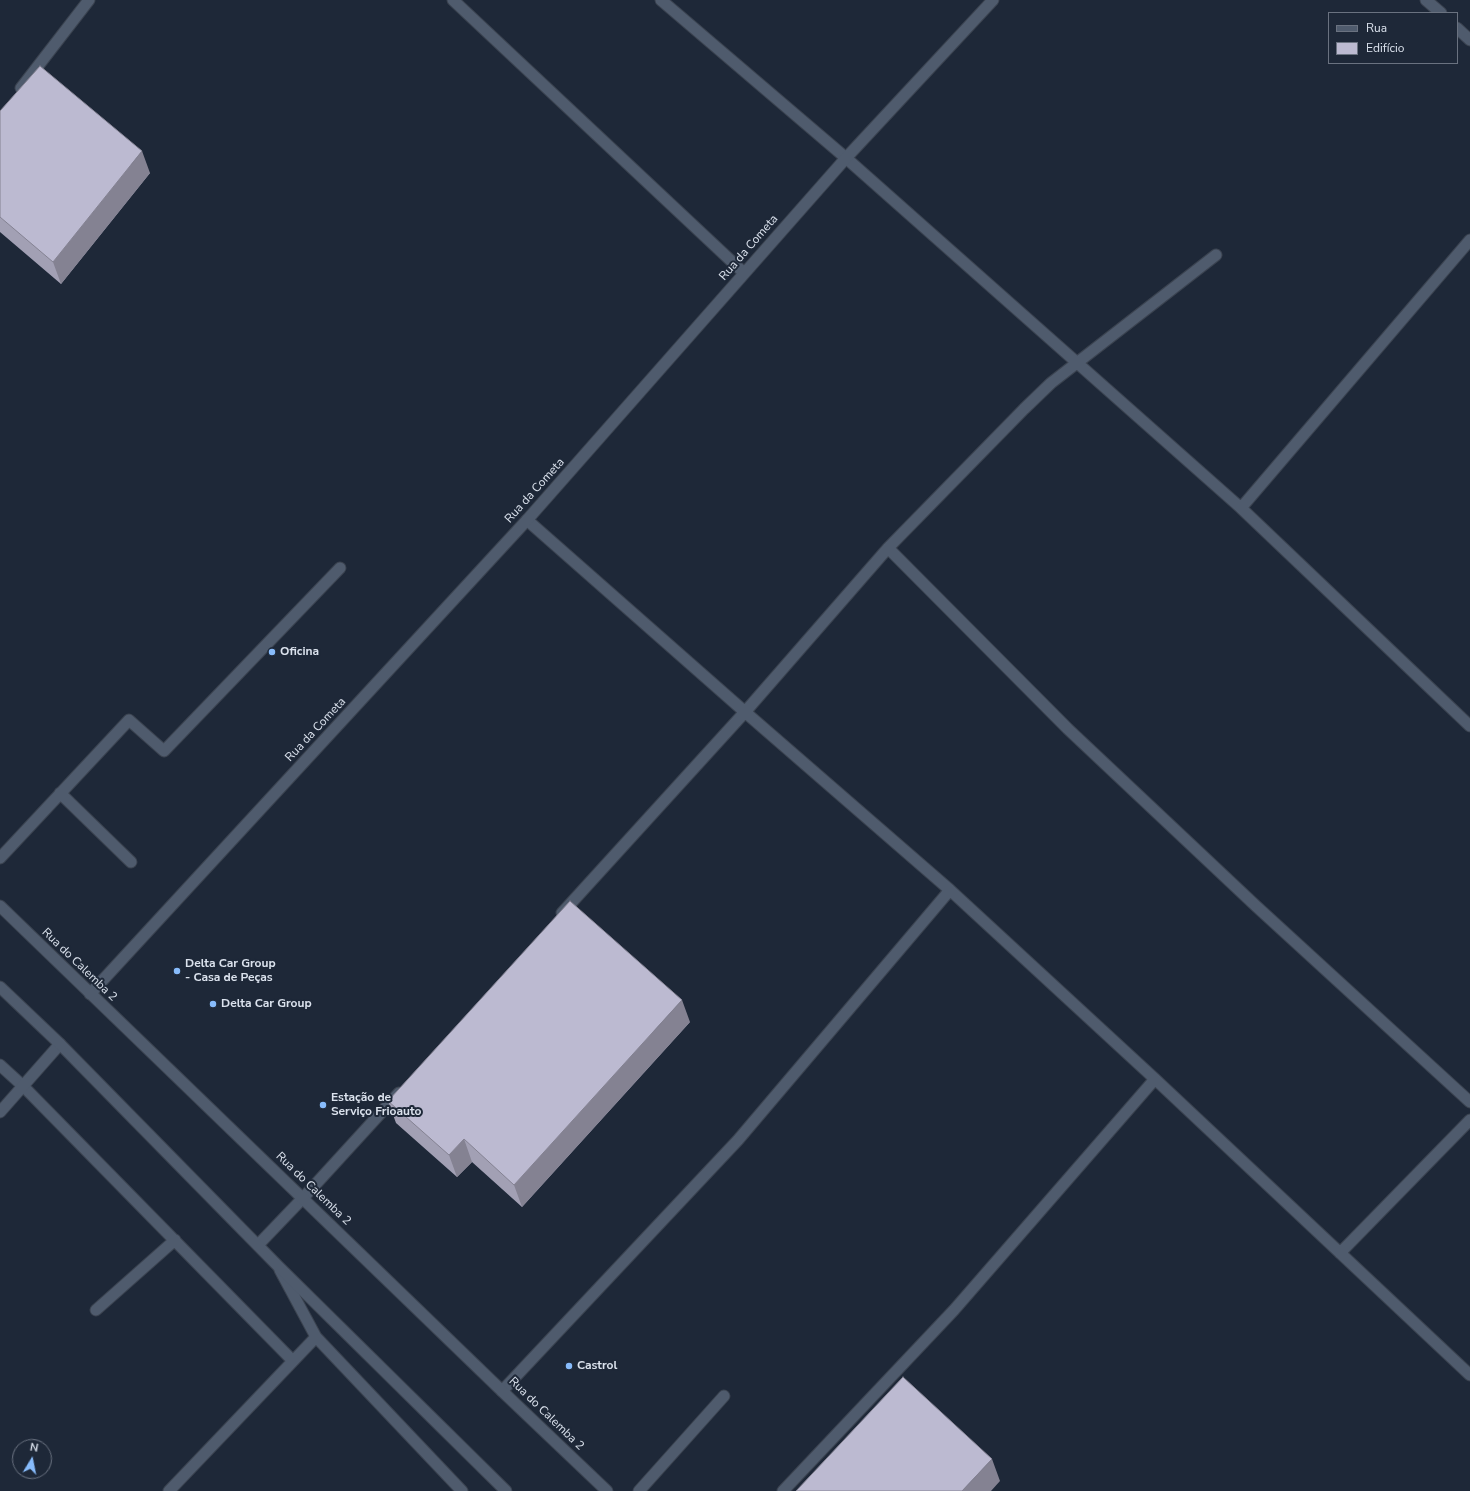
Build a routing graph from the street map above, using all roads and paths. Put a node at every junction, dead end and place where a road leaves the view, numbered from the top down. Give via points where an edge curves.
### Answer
1 (89, 0) edge
2 (453, 0) edge
3 (661, 0) edge
4 (993, 0) edge
5 (1426, 0) edge
6 (1440, 12) edge
7 (1458, 29) edge
8 (1470, 40) edge
9 (14, 98) edge
10 (846, 158) junction
11 (1470, 240) edge
12 (1216, 255) dead end
13 (744, 273) junction
14 (1078, 363) junction
15 (1241, 508) junction
16 (527, 520) junction
17 (888, 548) junction
18 (340, 568) dead end
19 (745, 712) junction
20 (1470, 726) edge
21 (60, 793) junction
22 (0, 858) edge
23 (131, 862) dead end
24 (950, 890) junction
25 (0, 906) edge
26 (553, 923) edge
27 (0, 987) edge
28 (90, 994) junction
29 (60, 1044) junction
30 (0, 1065) edge
31 (1155, 1079) junction
32 (23, 1086) junction
33 (404, 1087) edge
34 (1470, 1102) edge
35 (0, 1112) edge
36 (1470, 1120) edge
37 (303, 1198) junction
38 (175, 1240) junction
39 (258, 1245) junction
40 (1340, 1253) junction
41 (278, 1266) junction
42 (96, 1310) dead end
43 (316, 1337) junction
44 (293, 1360) junction
45 (1470, 1376) edge
46 (502, 1391) junction
47 (724, 1396) dead end
48 (169, 1491) edge
49 (462, 1491) edge
50 (506, 1491) edge
51 (607, 1491) edge
52 (639, 1491) edge
53 (783, 1491) edge

1 - 9 street
2 - 13 street
3 - 10 street
4 - 10 street, Rua da Cometa
5 - 6 street
7 - 8 street
10 - 13 street, Rua da Cometa
10 - 14 street
11 - 15 street
12 - 14 street
13 - 16 street, Rua da Cometa
14 - 15 street
14 - 17 street via 1024,409
15 - 20 street
16 - 19 street
16 - 28 street, Rua da Cometa
17 - 19 street
17 - 34 street via 1068,729
18 - 21 street via 164,751 129,720
19 - 24 street
19 - 26 street
21 - 22 street
21 - 23 street
24 - 31 street
24 - 46 street via 738,1140
25 - 28 street, Rua do Calemba 2
27 - 29 street
28 - 37 street, Rua do Calemba 2
29 - 32 street
29 - 39 street
30 - 32 street
31 - 40 street
31 - 53 street via 954,1310
32 - 35 street
32 - 38 street
33 - 37 street
36 - 40 street
37 - 39 street
37 - 46 street, Rua do Calemba 2
38 - 42 street
38 - 44 street
39 - 41 street
40 - 45 street
41 - 43 street
41 - 50 street
43 - 44 street
43 - 49 street
44 - 48 street
46 - 51 street, Rua do Calemba 2
47 - 52 street

